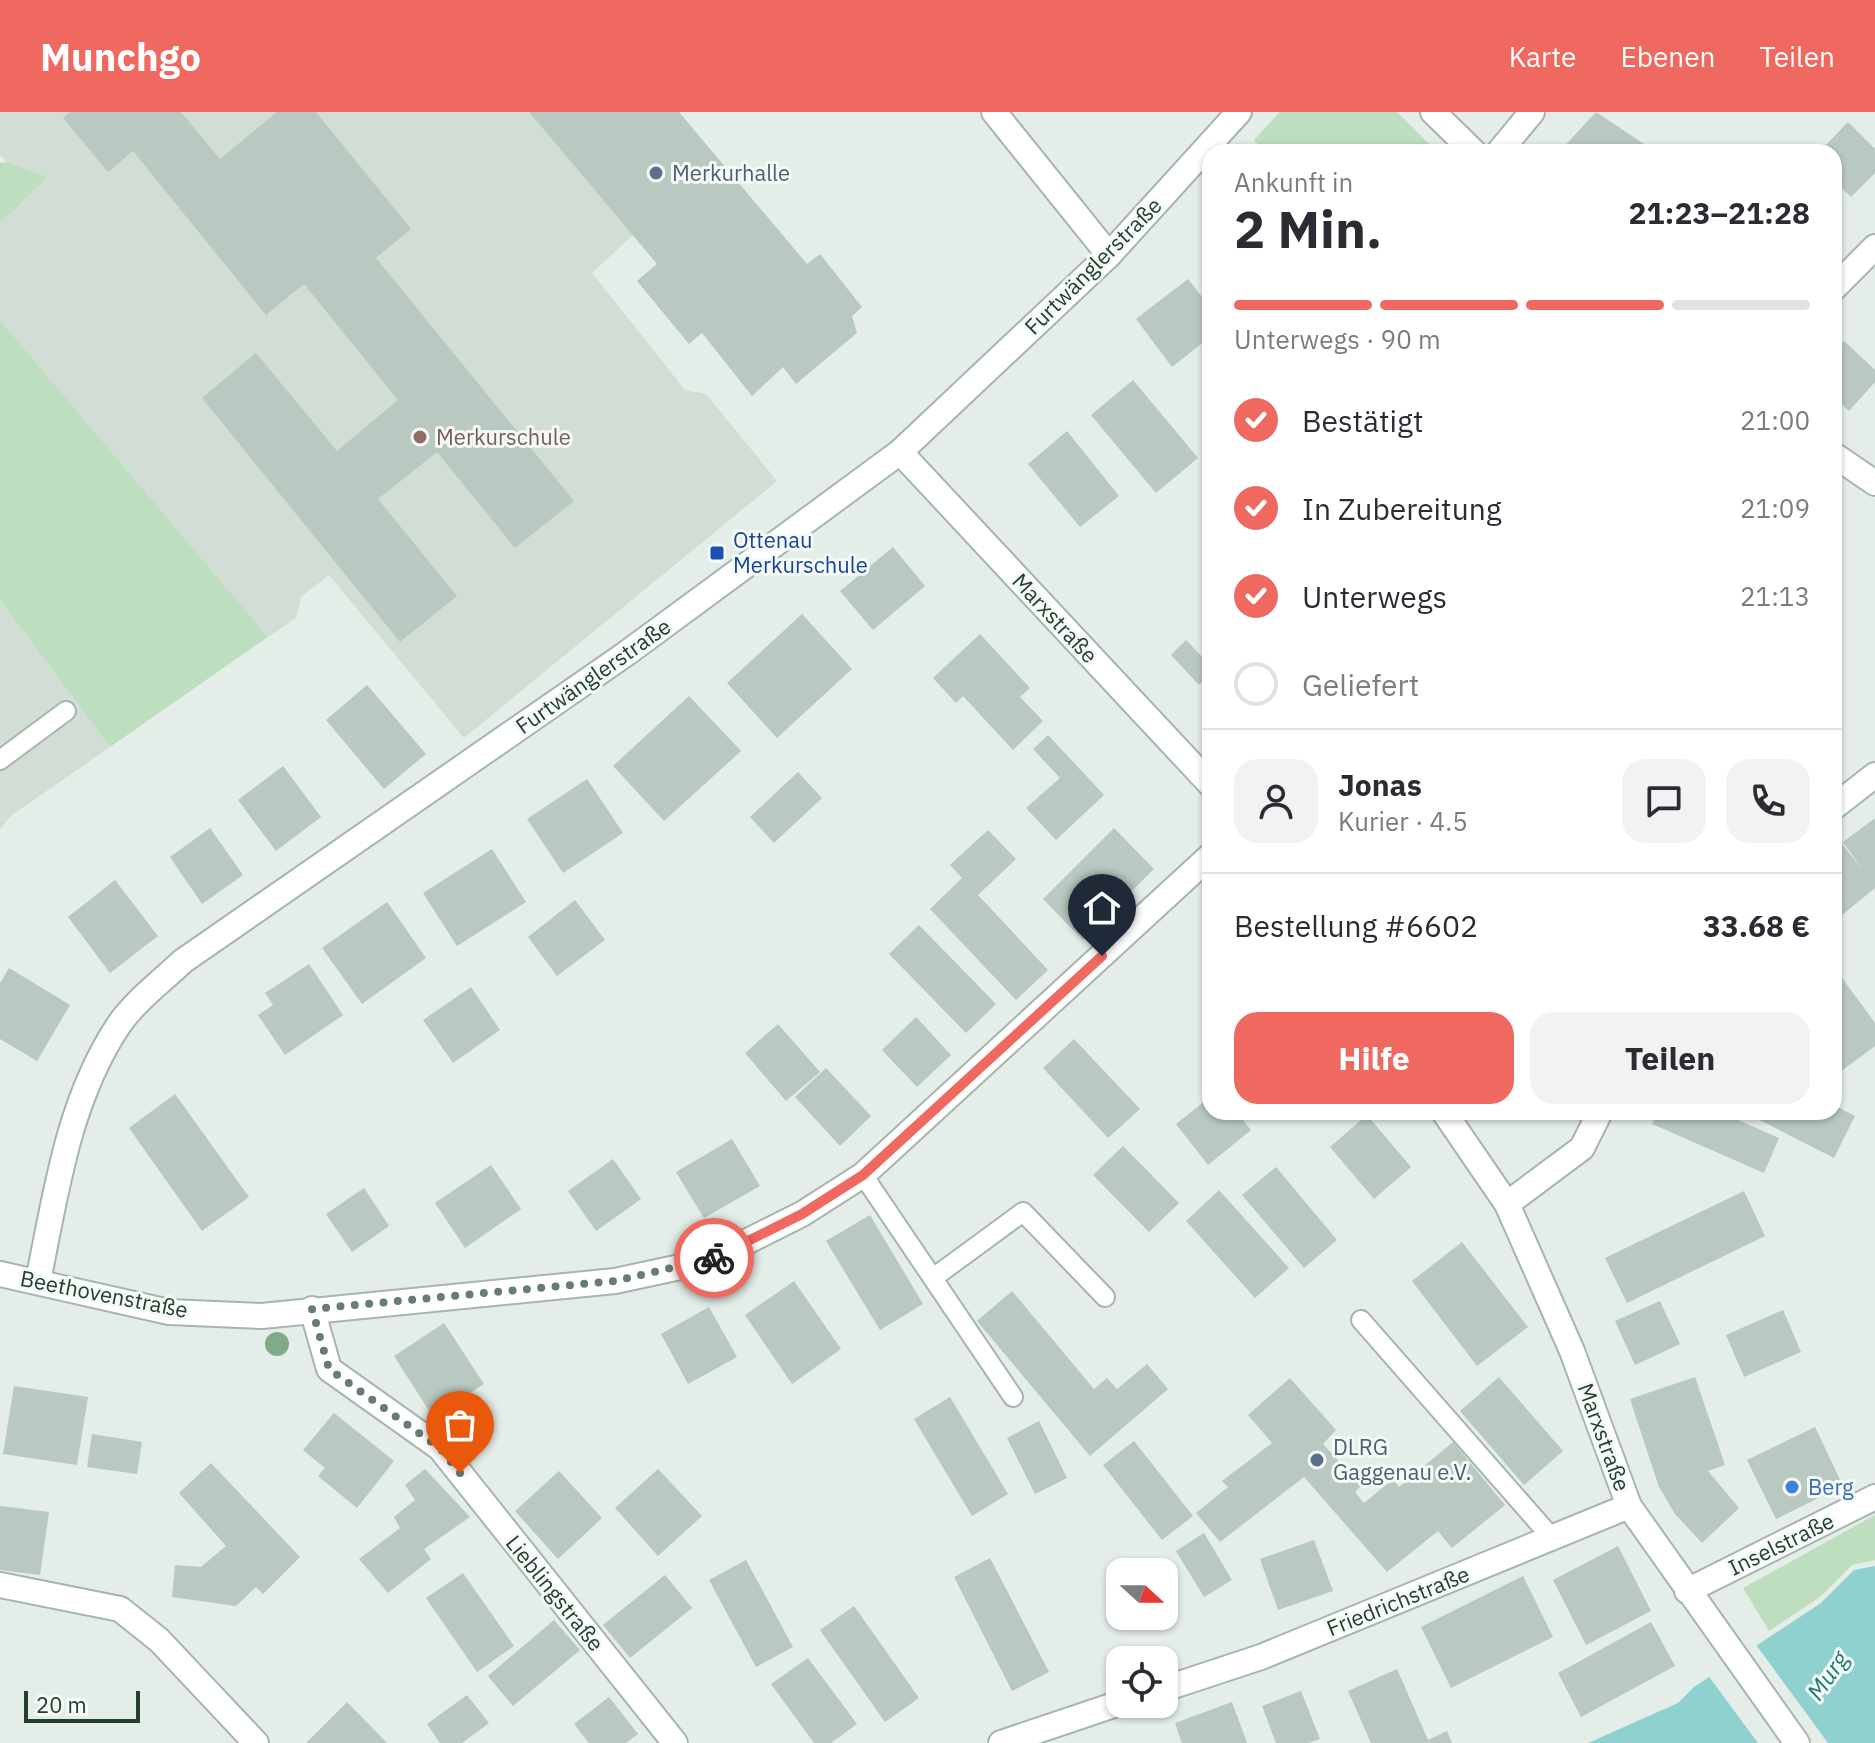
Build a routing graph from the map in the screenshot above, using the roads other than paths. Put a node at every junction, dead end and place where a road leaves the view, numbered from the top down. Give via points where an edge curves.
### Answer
1 (994, 112) edge
2 (1239, 112) edge
3 (1433, 112) edge
4 (1532, 112) edge
5 (1210, 144) edge
6 (1466, 144) edge
7 (1506, 144) edge
8 (1202, 153) edge
9 (1875, 247) edge
10 (1109, 255) junction
11 (1842, 280) edge
12 (900, 452) junction
13 (1842, 460) edge
14 (1875, 483) edge
15 (66, 711) dead end
16 (0, 760) edge
17 (1202, 775) edge
18 (1875, 775) edge
19 (1842, 801) edge
20 (1202, 863) edge
21 (1449, 1120) edge
22 (1596, 1120) edge
23 (863, 1175) junction
24 (1507, 1204) junction
25 (0, 1274) edge
26 (933, 1278) junction
27 (38, 1281) junction
28 (1105, 1297) dead end
29 (312, 1309) junction
30 (1361, 1320) dead end
31 (1013, 1397) dead end
32 (1875, 1497) edge
33 (1629, 1506) junction
34 (1552, 1538) junction
35 (0, 1585) edge
36 (1687, 1591) junction
37 (1178, 1684) edge
38 (1106, 1708) edge
39 (256, 1743) edge
40 (675, 1743) edge
41 (1001, 1743) edge
42 (1797, 1743) edge

1 - 10 street
2 - 5 street, Furtwänglerstraße
3 - 6 street
4 - 7 street
8 - 10 street, Furtwänglerstraße
9 - 11 street
10 - 12 street, Furtwänglerstraße
12 - 17 street, Marxstraße
12 - 27 street, Furtwänglerstraße via 627,653 183,961 119,1024 91,1076 67,1138
13 - 14 street
15 - 16 lane
18 - 19 street
20 - 23 street, Beethovenstraße
21 - 24 street, Marxstraße
22 - 24 street via 1582,1148
23 - 26 lane
23 - 29 street, Beethovenstraße via 802,1214 708,1261 615,1281
24 - 33 street, Marxstraße via 1572,1351
25 - 27 street, Beethovenstraße
26 - 28 lane via 1023,1212
26 - 31 lane
27 - 29 street, Beethovenstraße via 169,1312 262,1316
29 - 40 street, Lieblingstraße via 329,1369 440,1448
30 - 34 lane
32 - 36 street, Inselstraße
33 - 34 street, Friedrichstraße
33 - 36 street, Marxstraße
34 - 37 street, Friedrichstraße via 1261,1657
35 - 39 street via 120,1609 159,1640
36 - 42 street, Marxstraße
38 - 41 street

